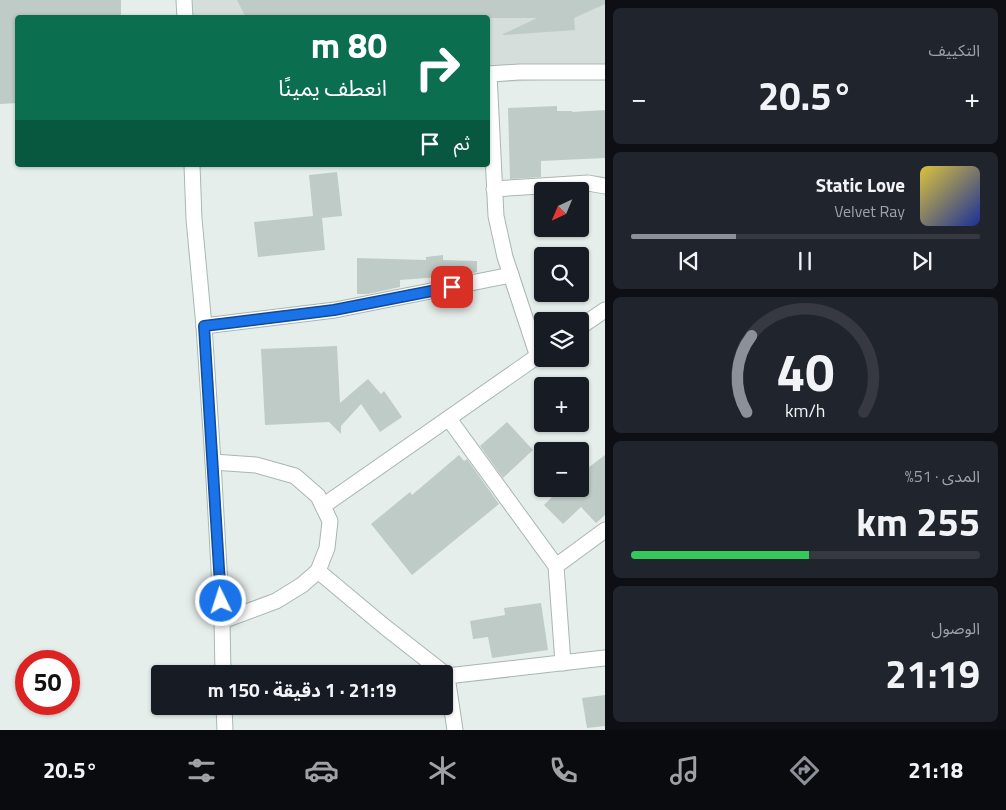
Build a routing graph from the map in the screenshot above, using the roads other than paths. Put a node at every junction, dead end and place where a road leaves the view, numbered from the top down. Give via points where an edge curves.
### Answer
1 (184, 0) edge
2 (185, 15) edge
3 (605, 72) edge
4 (490, 74) edge
5 (490, 112) edge
6 (192, 167) edge
7 (605, 186) edge
8 (494, 189) junction
9 (511, 275) junction
10 (605, 310) edge
11 (589, 321) edge
12 (204, 326) junction
13 (534, 338) edge
14 (534, 359) edge
15 (449, 419) junction
16 (212, 462) junction
17 (323, 506) junction
18 (605, 530) edge
19 (556, 566) junction
20 (318, 571) junction
21 (222, 621) junction
22 (605, 658) edge
23 (562, 663) junction
24 (223, 665) edge
25 (434, 665) edge
26 (453, 674) edge
27 (224, 715) edge
28 (453, 715) edge
29 (225, 730) edge
30 (455, 730) edge

1 - 2 street
3 - 4 street
5 - 8 street
6 - 12 street
7 - 8 street via 588,183
8 - 9 street via 496,216
9 - 12 street via 334,310
9 - 13 street
10 - 11 street
12 - 16 street
14 - 15 street
15 - 17 street
15 - 19 street
16 - 17 street via 256,465 295,476 318,496
16 - 21 street
17 - 20 street via 330,521 327,548
18 - 19 street
19 - 23 street
20 - 21 street via 276,601
20 - 25 street
21 - 24 street
22 - 23 street
23 - 26 street
27 - 29 street
28 - 30 street

